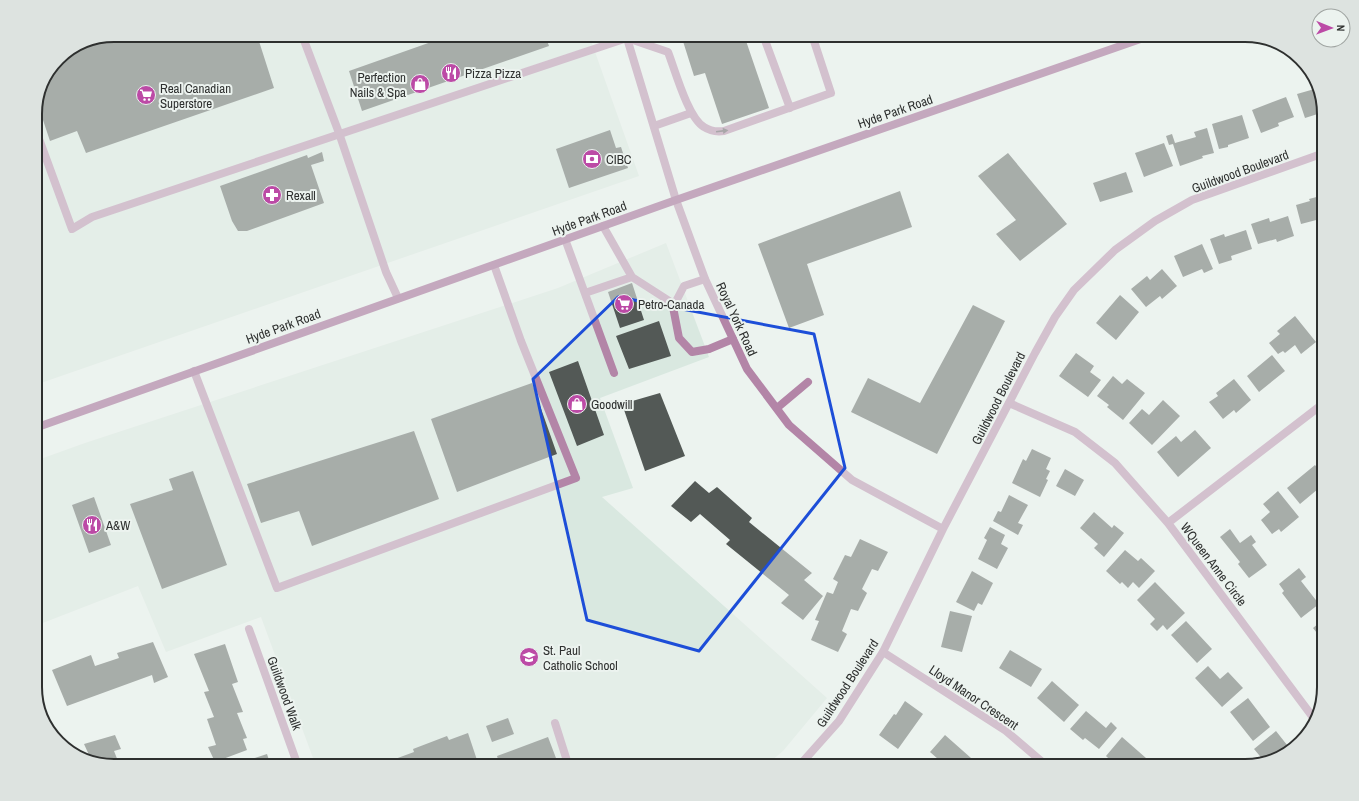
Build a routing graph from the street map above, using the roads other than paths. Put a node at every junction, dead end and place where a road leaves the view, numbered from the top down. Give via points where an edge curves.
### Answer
1 (305, 42) edge
2 (608, 42) edge
3 (628, 42) edge
4 (642, 42) edge
5 (766, 42) edge
6 (814, 42) edge
7 (1132, 42) edge
8 (790, 108) junction
9 (691, 113) junction
10 (654, 126) junction
11 (340, 133) junction
12 (42, 147) edge
13 (1317, 156) edge
14 (676, 200) junction
15 (603, 226) junction
16 (565, 239) junction
17 (494, 265) junction
18 (632, 277) junction
19 (705, 279) junction
20 (585, 293) junction
21 (398, 298) junction
22 (674, 304) junction
23 (733, 339) junction
24 (194, 371) junction
25 (614, 373) dead end
26 (808, 382) dead end
27 (1009, 403) junction
28 (1317, 407) edge
29 (777, 408) junction
30 (42, 425) edge
31 (1168, 523) junction
32 (943, 529) junction
33 (249, 629) dead end
34 (883, 652) junction
35 (1312, 715) edge
36 (555, 723) dead end
37 (295, 759) edge
38 (566, 759) edge
39 (805, 759) edge
40 (1039, 759) edge

1 - 11 street
2 - 11 street
3 - 10 street, Royal York Road
4 - 9 street via 668,52
5 - 8 street
6 - 8 street via 831,93
7 - 14 main road, Hyde Park Road
9 -> 8 street via 702,127 724,132
9 - 10 street
10 - 14 street, Royal York Road
11 - 12 street via 92,217 72,229
11 - 21 street via 386,272
13 - 27 street, Guildwood Boulevard via 1192,200 1155,221 1115,250 1074,290 1055,317
14 - 15 main road, Hyde Park Road
14 - 19 street, Royal York Road
15 - 16 main road, Hyde Park Road
15 - 18 street
16 - 17 main road, Hyde Park Road
16 - 20 street
17 - 21 main road, Hyde Park Road
17 - 24 street via 576,478 277,588
18 - 20 street
18 - 22 street
19 - 22 street via 684,286
19 - 23 street, Royal York Road
20 - 25 street
21 - 24 main road, Hyde Park Road
22 - 23 street via 672,307 679,338 692,352 709,349
23 - 29 street, Royal York Road via 747,369
24 - 30 main road, Hyde Park Road
26 - 29 street
27 - 31 street via 1075,432 1115,463
27 - 32 street, Guildwood Boulevard
28 - 31 street, WQueen Anne Circle
29 - 32 street, Royal York Road via 789,425 852,480
31 - 35 street, WQueen Anne Circle
32 - 34 street, Guildwood Boulevard
33 - 37 street, Guildwood Walk
34 - 39 street, Guildwood Boulevard via 839,721
34 - 40 street, Lloyd Manor Crescent via 1006,731
36 - 38 street

